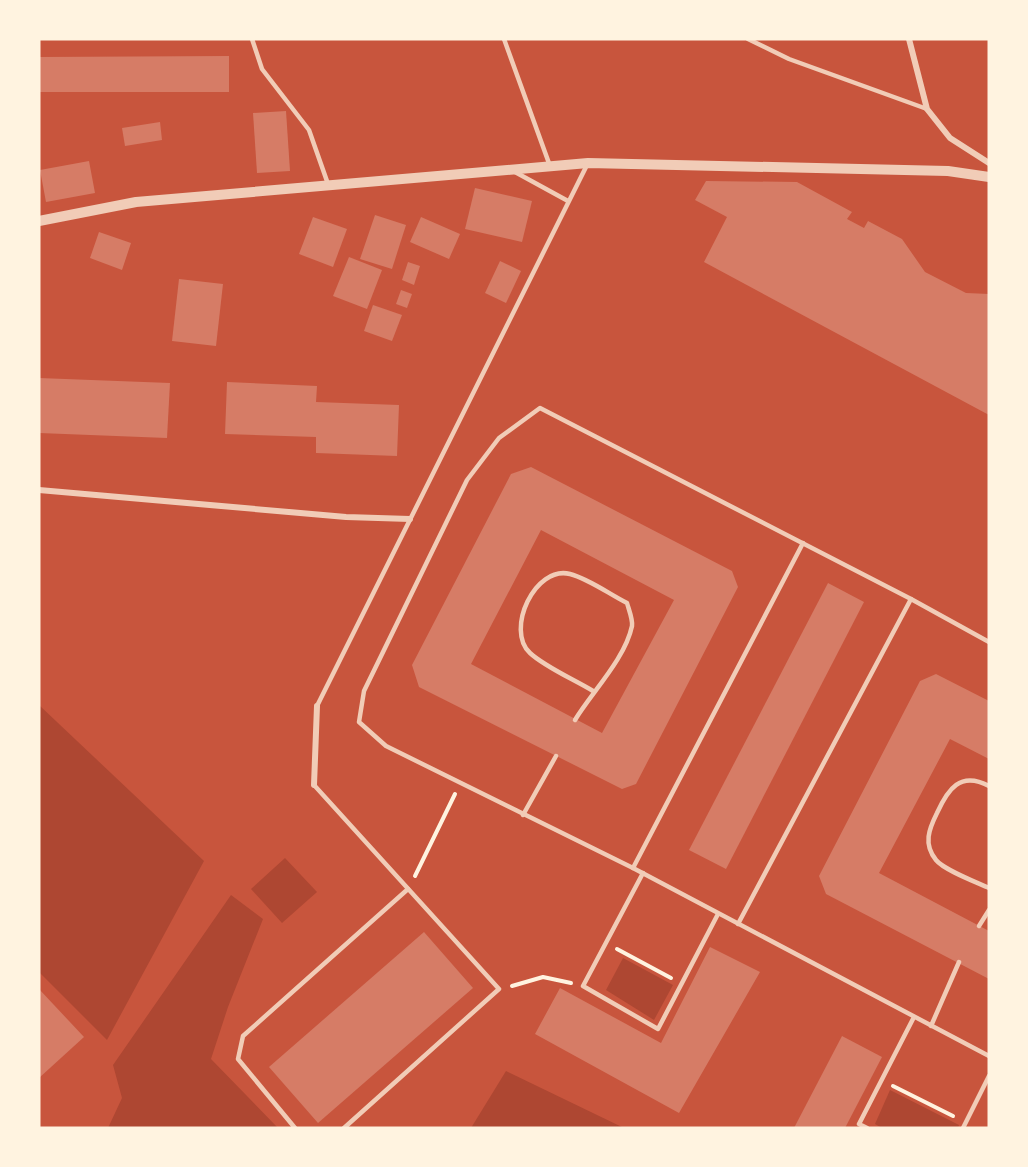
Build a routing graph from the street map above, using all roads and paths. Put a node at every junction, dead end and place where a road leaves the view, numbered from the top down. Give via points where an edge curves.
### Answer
1 (252, 39) edge
2 (504, 39) edge
3 (748, 39) edge
4 (909, 39) edge
5 (927, 109) junction
6 (989, 163) edge
7 (588, 164) junction
8 (550, 166) junction
9 (511, 169) junction
10 (989, 177) edge
11 (328, 184) junction
12 (568, 201) junction
13 (39, 221) edge
14 (39, 490) edge
15 (410, 519) junction
16 (802, 543) junction
17 (911, 599) junction
18 (989, 642) edge
19 (593, 690) junction
20 (317, 706) joint
21 (575, 720) dead end
22 (556, 756) dead end
23 (461, 783) junction
24 (314, 785) joint
25 (989, 786) edge
26 (523, 815) junction
27 (633, 868) junction
28 (643, 873) junction
29 (989, 888) edge
30 (408, 889) junction
31 (989, 910) edge
32 (718, 914) junction
33 (738, 924) junction
34 (979, 926) dead end
35 (606, 943) junction
36 (959, 962) dead end
37 (682, 984) junction
38 (583, 986) junction
39 (499, 989) junction
40 (914, 1017) junction
41 (931, 1026) junction
42 (989, 1056) edge
43 (989, 1076) edge
44 (881, 1081) junction
45 (965, 1125) edge
46 (295, 1128) edge
47 (344, 1128) edge
48 (867, 1128) edge

1 - 11 lane via 262,69 309,130
2 - 8 lane
3 - 5 lane
4 - 5 street
5 - 6 street via 950,138
7 - 8 street
7 - 10 street via 948,171
7 - 12 lane
8 - 9 street
9 - 11 street
9 - 12 lane
11 - 13 street via 136,202
12 - 15 lane
14 - 15 street
15 - 20 lane
16 - 17 lane
16 - 23 lane via 540,408 499,438 467,480 364,691 359,722 386,746
16 - 27 lane
17 - 18 lane
17 - 33 lane
19 - 19 lane via 610,672 632,625 627,603 569,574 552,575 537,586 519,621 520,637 529,653
19 - 21 lane
20 - 24 street
22 - 26 lane
23 - 26 lane
23 - 30 path
24 - 30 lane
25 - 29 lane via 978,781 963,782 948,789 928,832 929,848 937,862
26 - 27 lane
27 - 28 lane
28 - 32 lane
28 - 35 lane
30 - 39 lane
30 - 46 lane via 243,1036 238,1059
31 - 34 lane
32 - 33 lane
32 - 37 lane
33 - 40 lane
35 - 37 path
35 - 38 lane
36 - 41 lane
37 - 38 lane via 658,1029
38 - 39 path via 543,977
39 - 47 lane
40 - 41 lane
40 - 44 lane
41 - 42 lane
43 - 45 lane
44 - 45 path
44 - 48 lane via 859,1124

